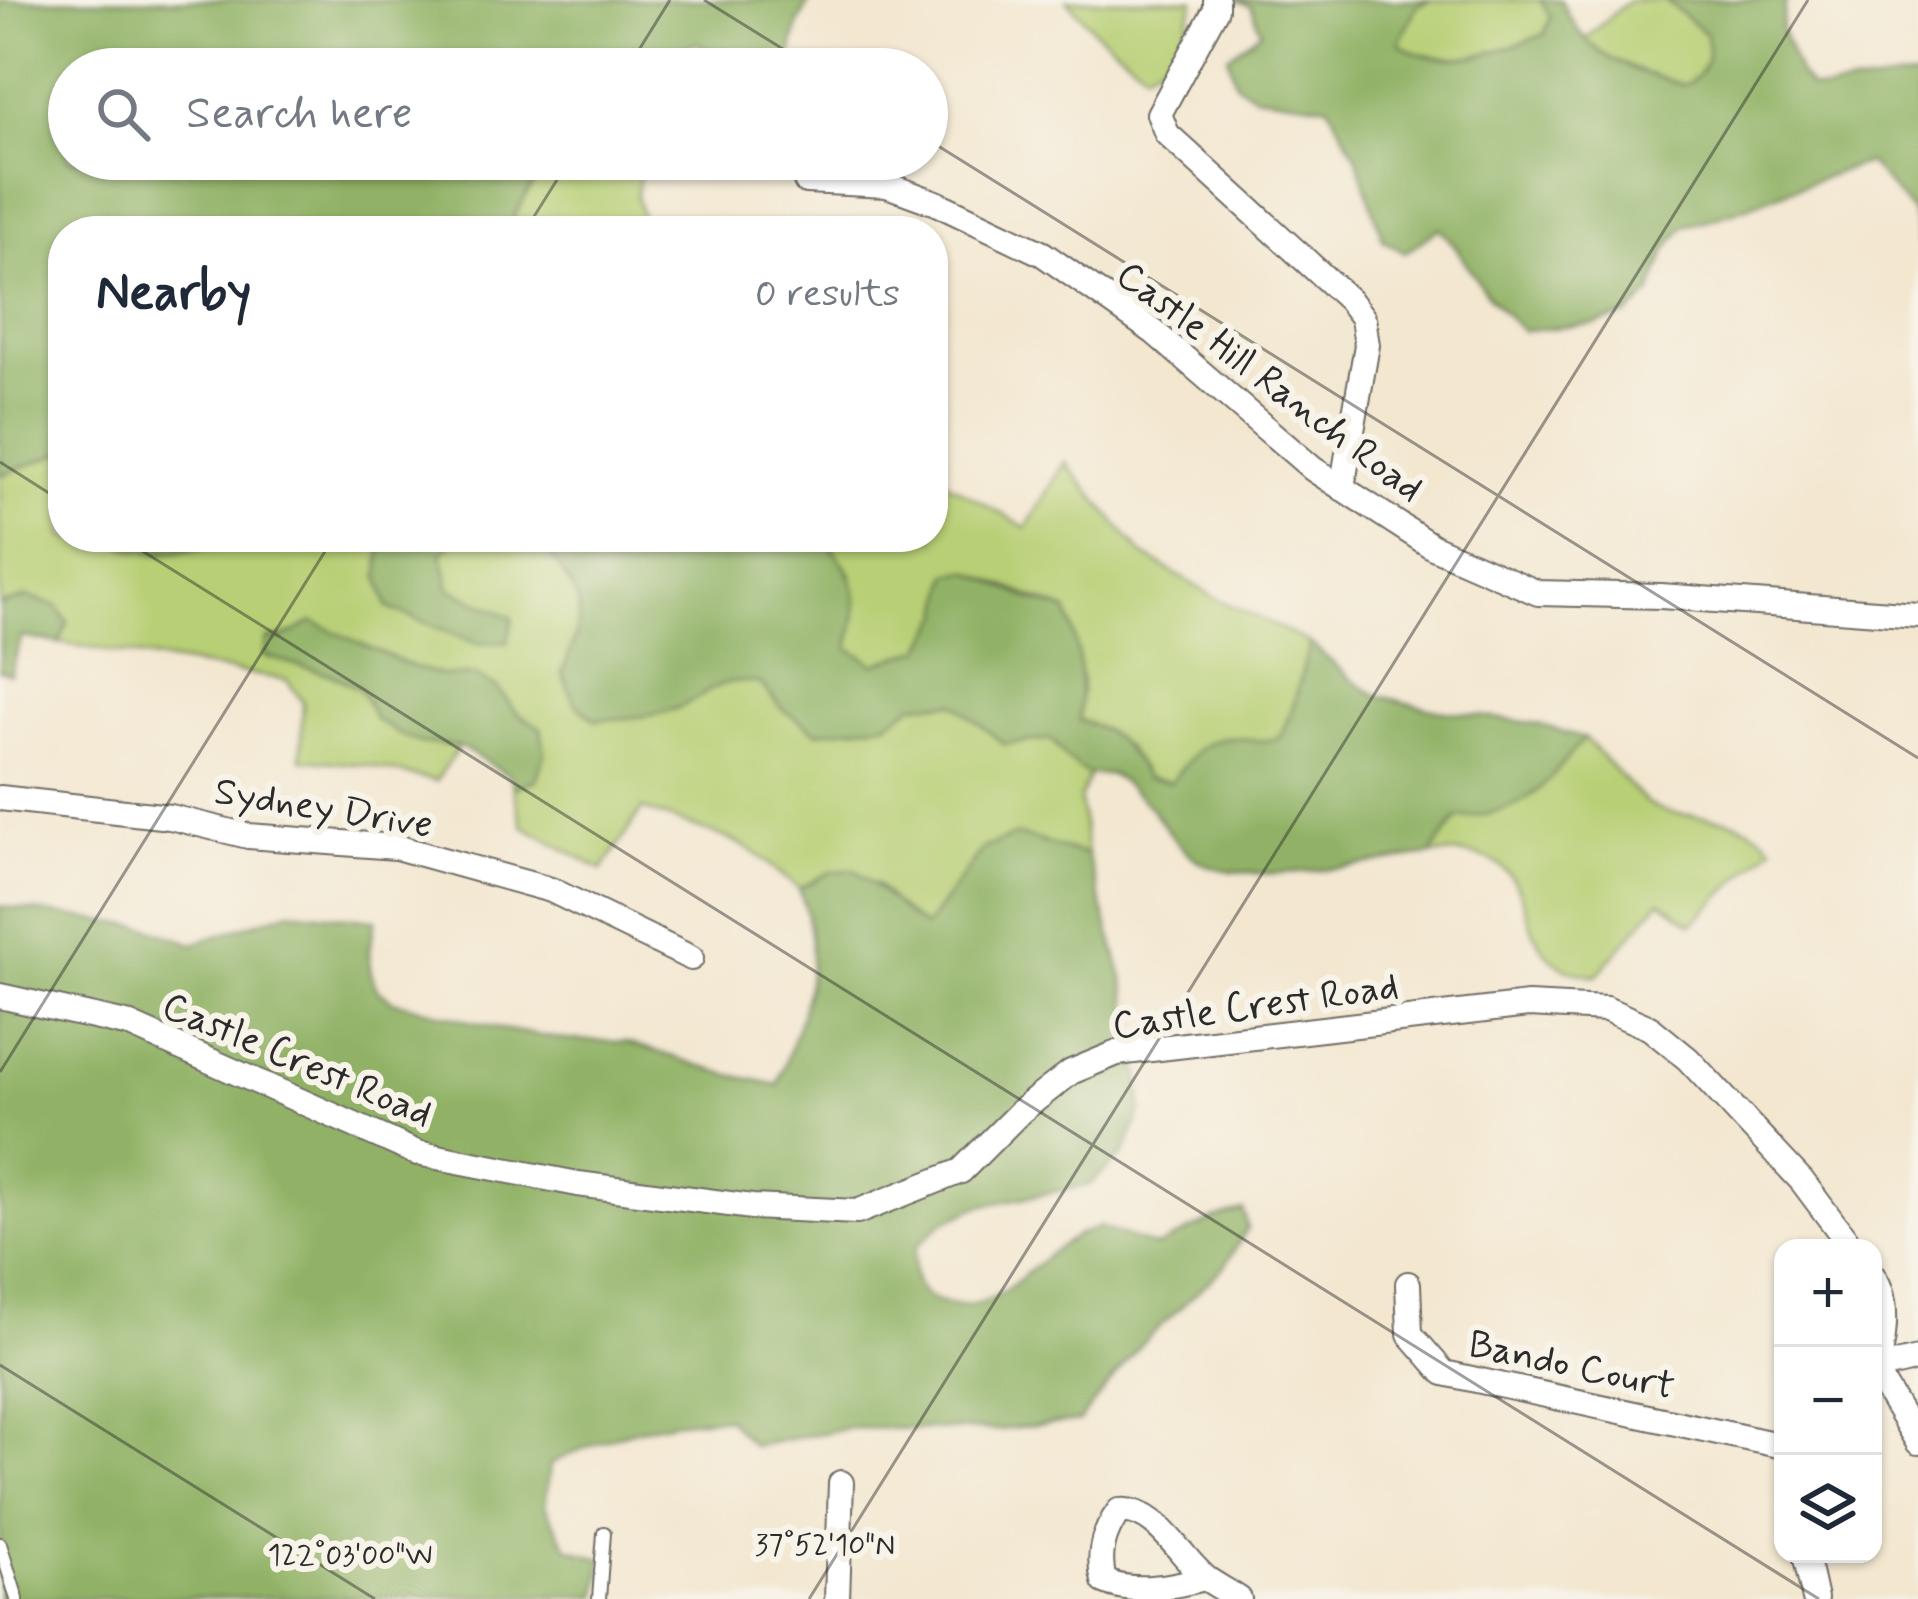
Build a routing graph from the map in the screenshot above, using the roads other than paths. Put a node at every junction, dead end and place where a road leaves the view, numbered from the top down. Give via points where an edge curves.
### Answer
1 (1216, 0) edge
2 (806, 181) dead end
3 (1342, 488) junction
4 (1918, 615) edge
5 (0, 798) edge
6 (691, 958) dead end
7 (0, 996) edge
8 (1845, 1239) edge
9 (1408, 1284) dead end
10 (1882, 1314) edge
11 (1882, 1347) edge
12 (1918, 1359) edge
13 (1882, 1372) edge
14 (1882, 1384) edge
15 (1918, 1442) edge
16 (1774, 1444) edge
17 (841, 1483) dead end
18 (604, 1533) dead end
19 (0, 1544) edge
20 (1807, 1563) edge
21 (1205, 1578) dead end
22 (16, 1599) edge
23 (599, 1599) edge
24 (837, 1599) edge
25 (1240, 1599) edge
26 (1815, 1599) edge

1 - 3 street via 1159,114 1167,134 1363,318 1366,345
2 - 3 street, Castle Hill Ranch Road via 887,185 1043,254 1154,332
3 - 4 street, Castle Hill Ranch Road via 1433,548 1538,593
5 - 6 street, Sydney Drive via 170,817 248,836 396,847 551,890
7 - 8 street, Castle Crest Road via 130,1025 417,1153 752,1208 857,1212 961,1171 1071,1072 1117,1053 1528,1005 1606,1009 1650,1028 1688,1058
9 - 16 street, Bando Court via 1410,1334 1444,1373
10 - 11 street
12 - 13 street
14 - 15 street
17 - 24 street
18 - 23 lane
19 - 22 lane
20 - 26 street
21 - 25 street

